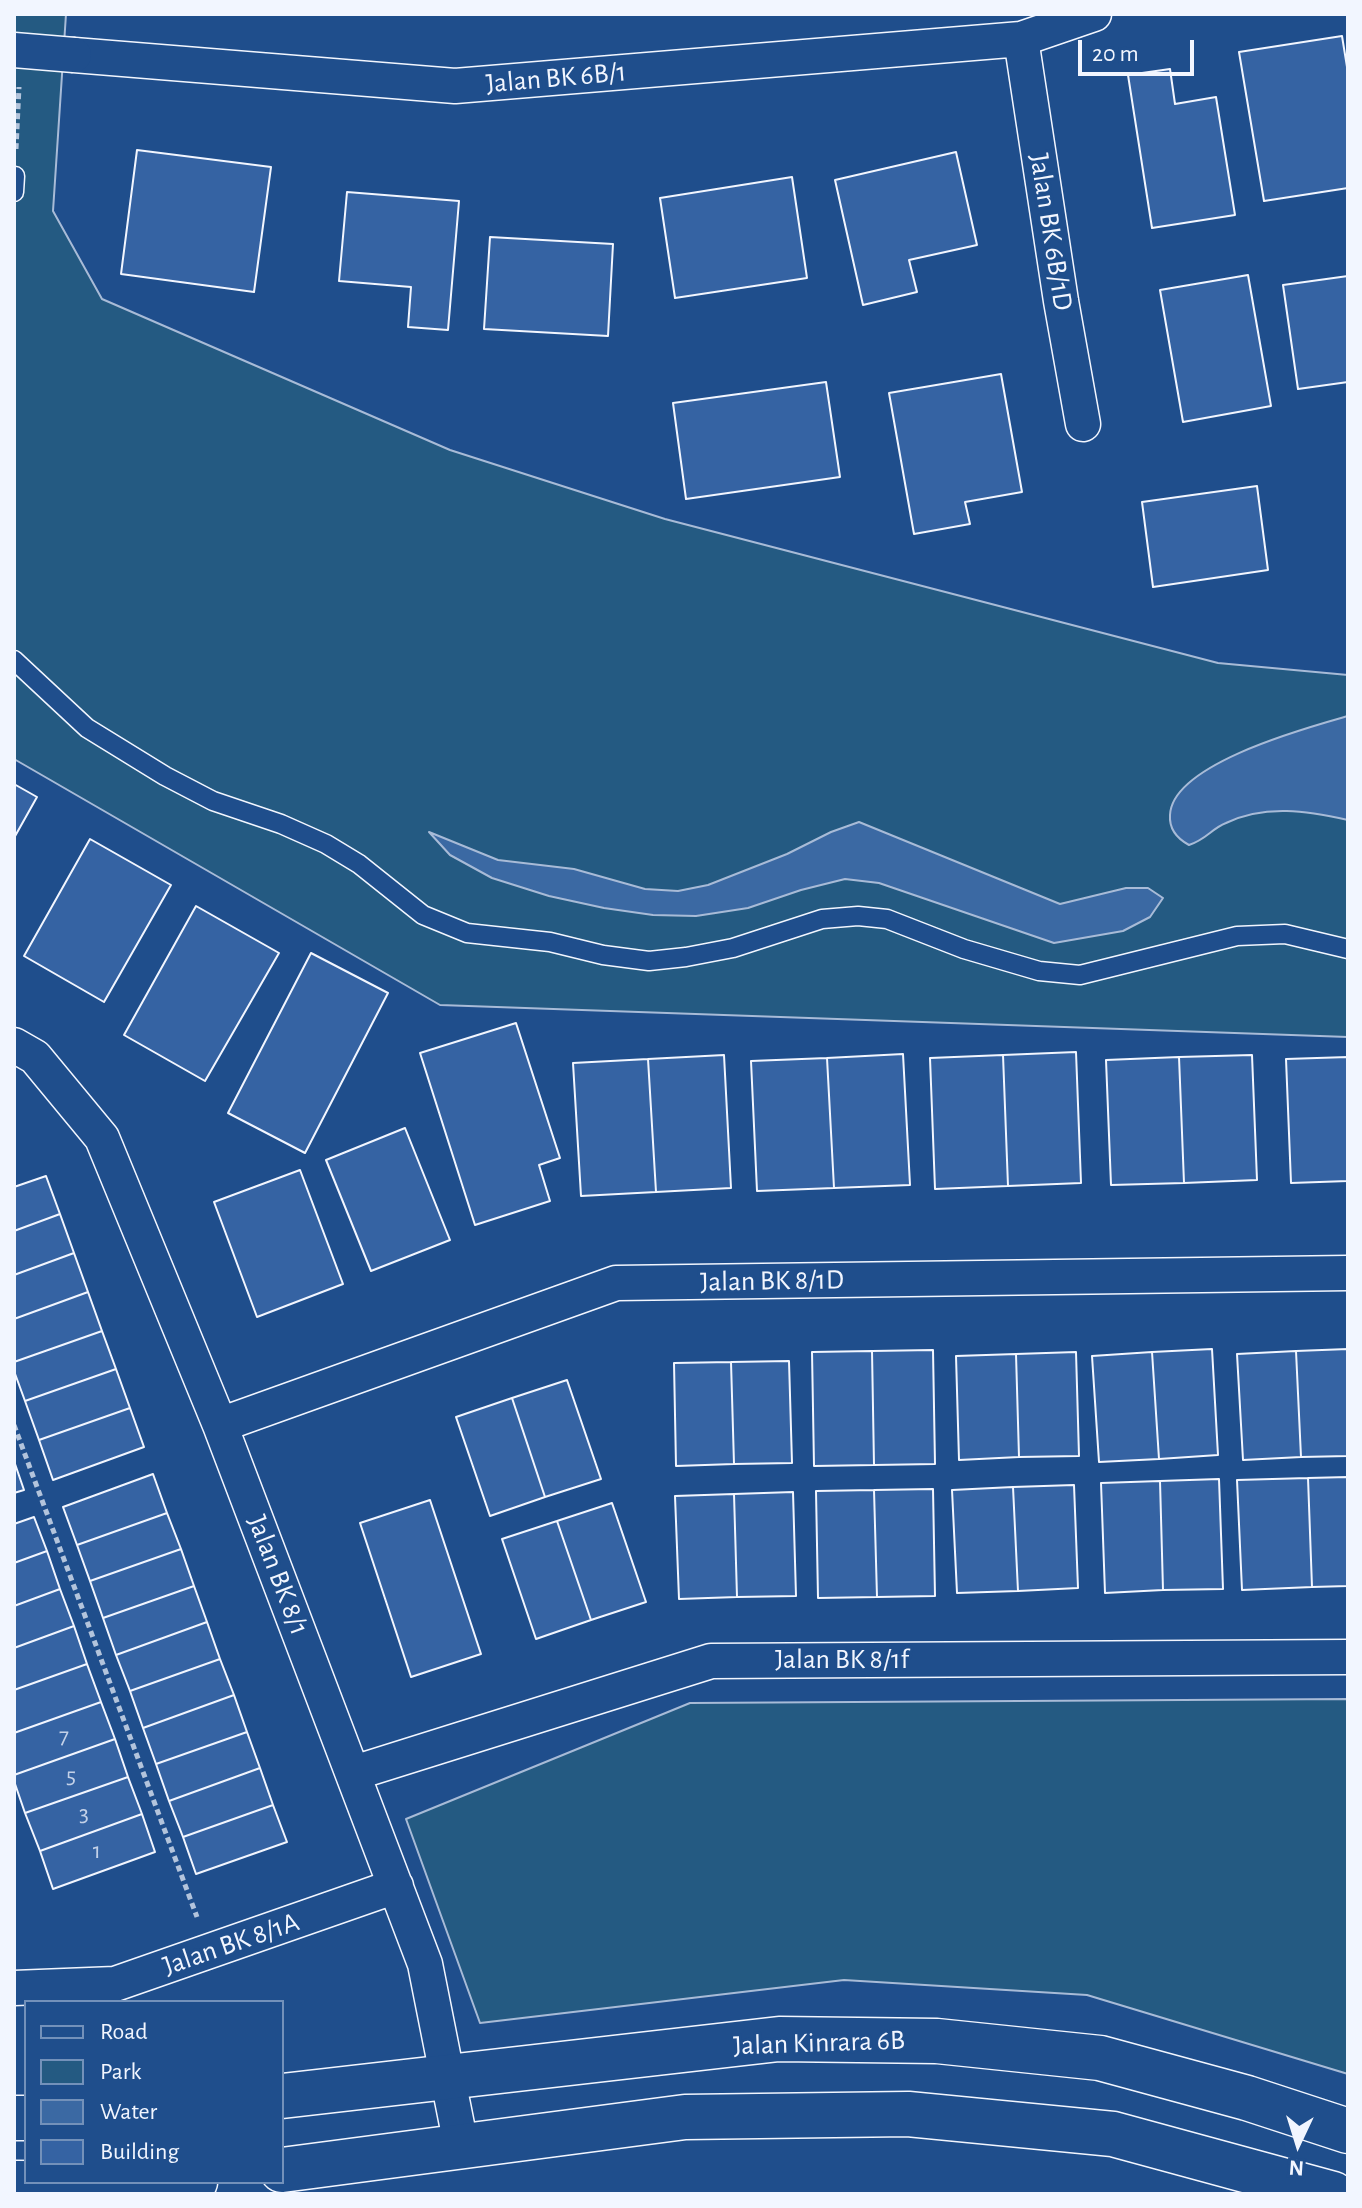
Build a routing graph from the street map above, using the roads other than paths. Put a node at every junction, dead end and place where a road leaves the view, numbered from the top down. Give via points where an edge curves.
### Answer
1 (1094, 14) edge
2 (1021, 39) junction
3 (17, 61) edge
4 (15, 176) edge
5 (14, 192) edge
6 (1083, 424) dead end
7 (14, 660) edge
8 (1348, 949) edge
9 (14, 1045) edge
10 (1348, 1273) edge
11 (220, 1425) junction
12 (1348, 1657) edge
13 (354, 1773) junction
14 (396, 1886) junction
15 (17, 1980) edge
16 (448, 2078) junction
17 (284, 2096) edge
18 (1348, 2131) edge
19 (461, 2145) junction
20 (284, 2170) edge
21 (1333, 2194) edge

1 - 2 street, Jalan BK 6B/1
2 - 3 street, Jalan BK 6B/1, bridge via 455,86 74,55
2 - 6 street, Jalan BK 6B/1D
4 - 5 lane
7 - 8 lane via 87,728 165,776 213,801 326,844 423,915 467,933 649,961 733,948 822,919 858,916 887,919 1039,971 1080,975 1237,936 1285,934
9 - 11 street, Jalan BK 8/1 via 35,1057 102,1138
10 - 11 street, Jalan BK 8/1D via 616,1283
11 - 13 street, Jalan BK 8/1
12 - 13 street, Jalan BK 8/1f via 711,1661
13 - 14 street, Jalan BK 8/1
14 - 15 street, Jalan BK 8/1A via 115,1984
14 - 16 street, Jalan BK 8/1 via 425,1964
16 - 17 street, Jalan Kinrara 6B
16 - 18 street, Jalan Kinrara 6B via 779,2039 937,2041 1100,2058
16 - 19 street, Jalan BK 8/1
19 - 20 street
19 - 21 street via 685,2117 908,2114 1113,2134

